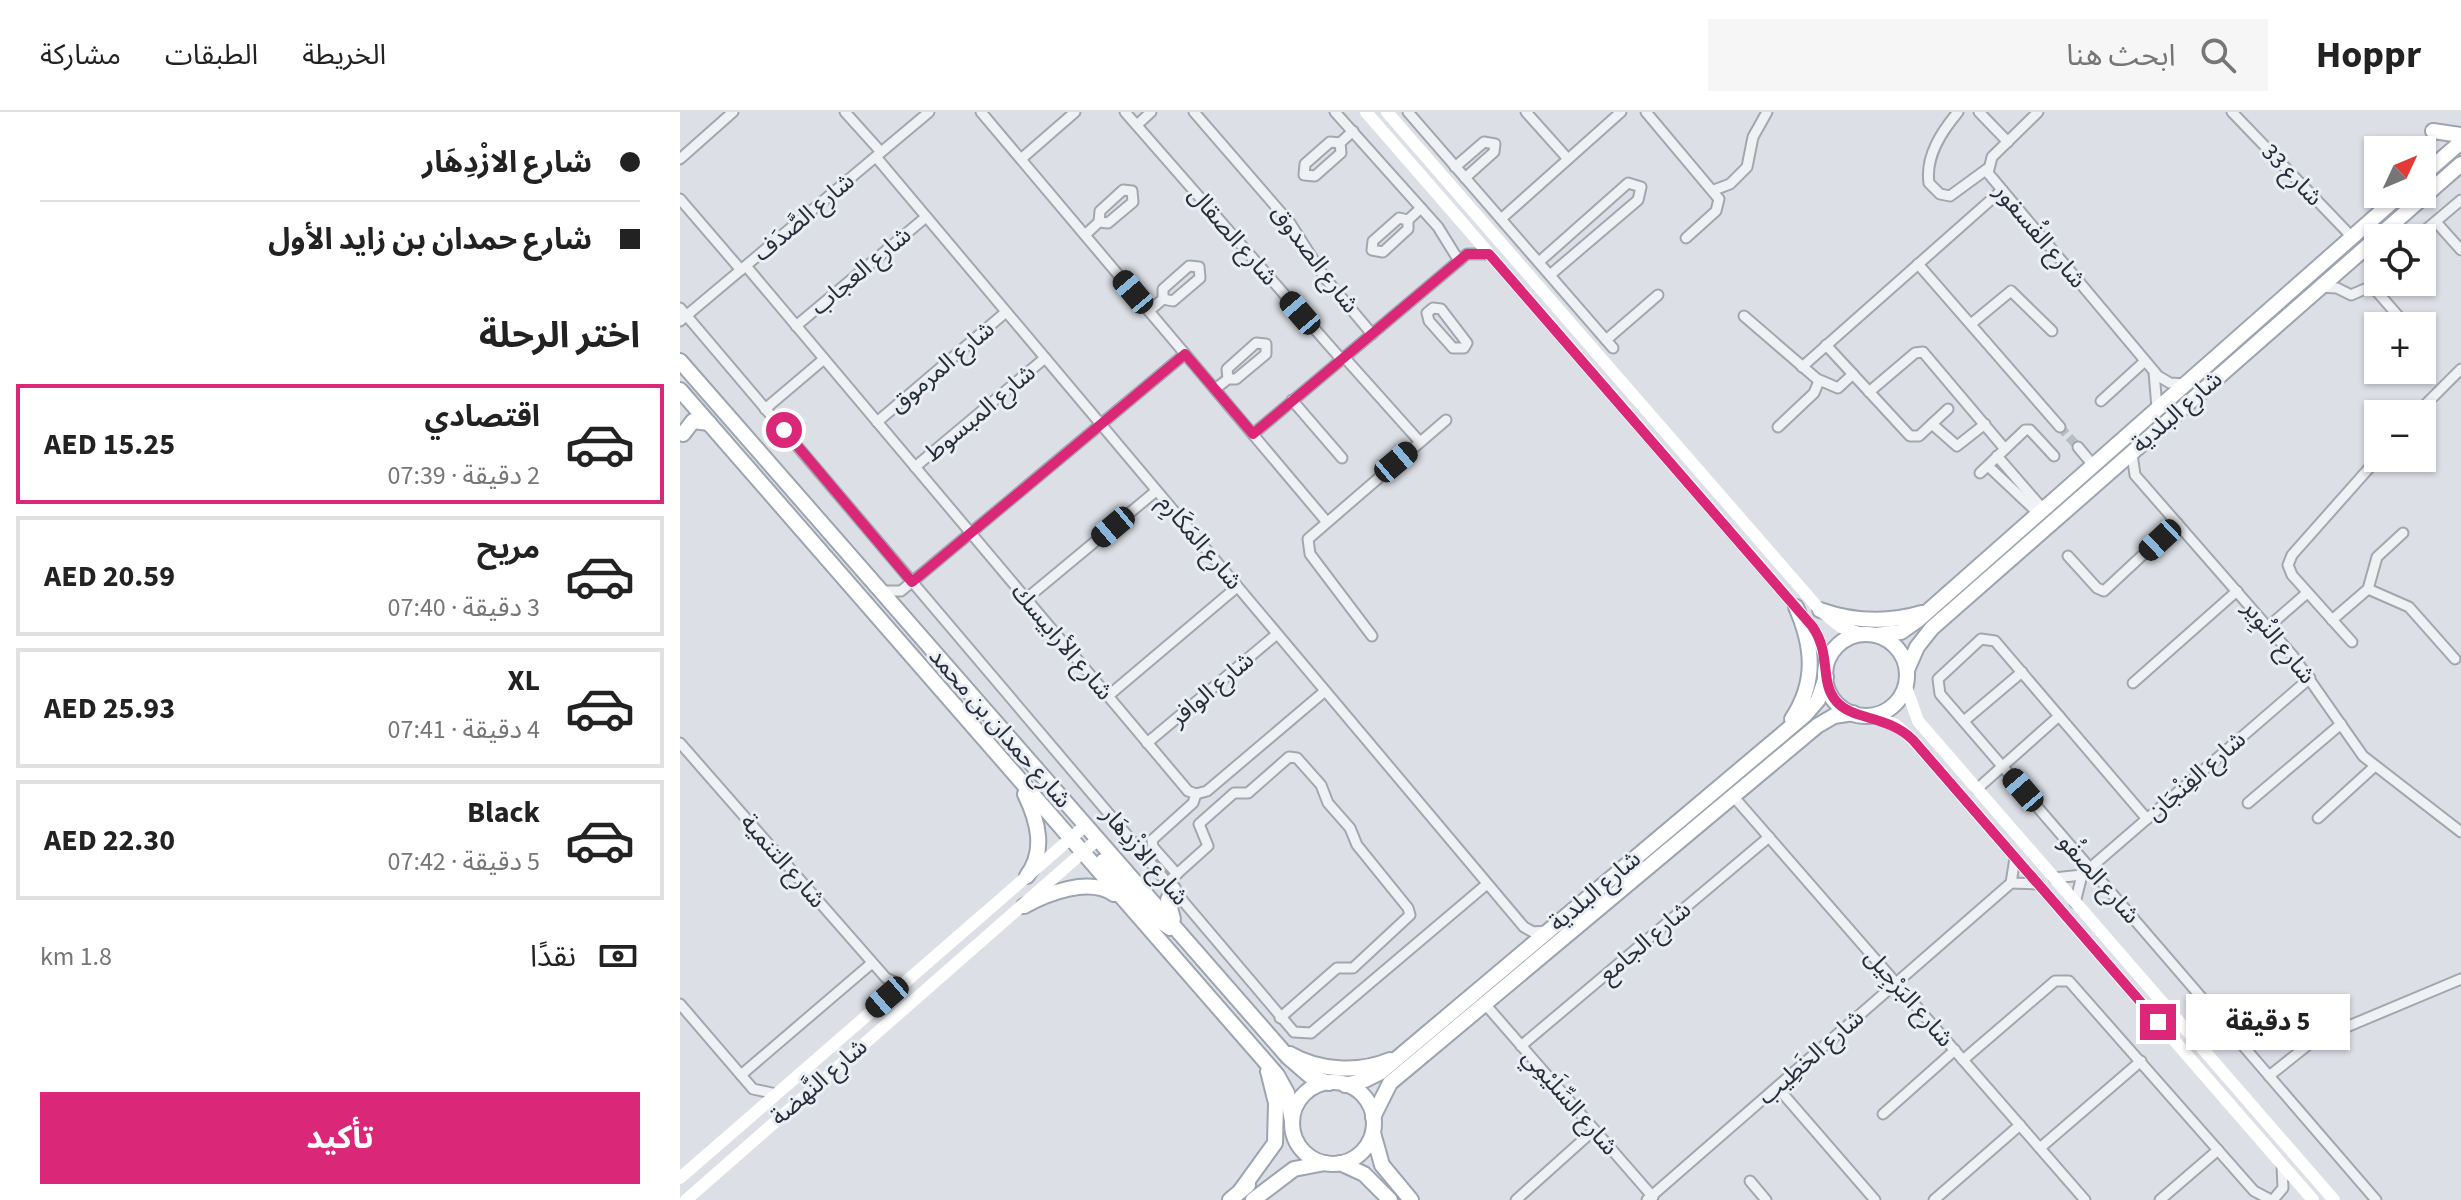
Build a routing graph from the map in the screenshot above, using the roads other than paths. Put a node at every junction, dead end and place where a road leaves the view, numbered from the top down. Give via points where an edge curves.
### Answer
1 (733, 112) edge
2 (845, 112) edge
3 (929, 112) edge
4 (981, 112) edge
5 (1075, 112) edge
6 (1125, 112) edge
7 (1151, 112) edge
8 (1194, 112) edge
9 (1335, 112) edge
10 (1366, 112) edge
11 (1387, 112) edge
12 (1408, 112) edge
13 (1526, 112) edge
14 (1621, 112) edge
15 (1646, 112) edge
16 (1767, 112) edge
17 (1958, 112) edge
18 (1979, 112) edge
19 (2038, 112) edge
20 (2232, 112) edge
21 (1137, 125) junction
22 (1353, 131) junction
23 (2433, 131) dead end
24 (2461, 135) edge
25 (2008, 142) junction
26 (2461, 142) edge
27 (1340, 143) dead end
28 (878, 154) junction
29 (680, 159) edge
30 (1021, 159) junction
31 (1568, 159) junction
32 (2436, 164) edge
33 (2461, 164) edge
34 (1455, 167) junction
35 (1987, 169) junction
36 (1465, 178) junction
37 (1714, 190) junction
38 (2002, 190) junction
39 (680, 199) edge
40 (2461, 200) edge
41 (1421, 208) junction
42 (2385, 208) edge
43 (926, 217) junction
44 (1501, 219) junction
45 (1408, 220) dead end
46 (1099, 222) dead end
47 (2436, 222) junction
48 (2434, 224) edge
49 (1468, 230) junction
50 (1085, 235) junction
51 (2352, 237) junction
52 (1686, 238) dead end
53 (1504, 246) junction
54 (1524, 246) junction
55 (2461, 250) edge
56 (1489, 254) junction
57 (1463, 258) junction
58 (1539, 262) junction
59 (1918, 264) junction
60 (2343, 266) junction
61 (1522, 267) junction
62 (743, 268) junction
63 (1550, 275) junction
64 (2319, 287) junction
65 (2364, 289) edge
66 (2343, 290) junction
67 (1418, 295) junction
68 (1658, 295) dead end
69 (2381, 296) edge
70 (1163, 299) junction
71 (1430, 309) junction
72 (1149, 311) junction
73 (1006, 312) junction
74 (2395, 312) edge
75 (682, 315) edge
76 (1744, 316) dead end
77 (1971, 324) junction
78 (796, 326) junction
79 (2052, 331) dead end
80 (1372, 334) junction
81 (1826, 345) junction
82 (1185, 354) junction
83 (1045, 358) junction
84 (1343, 358) junction
85 (824, 359) junction
86 (680, 361) edge
87 (2145, 361) junction
88 (1802, 367) junction
89 (2461, 369) edge
90 (2154, 372) junction
91 (1853, 374) junction
92 (1228, 379) junction
93 (1819, 381) junction
94 (2185, 384) junction
95 (1215, 389) junction
96 (680, 390) edge
97 (1869, 392) junction
98 (1292, 400) junction
99 (2430, 400) edge
100 (2101, 401) dead end
101 (765, 409) junction
102 (1948, 409) dead end
103 (2157, 409) junction
104 (1446, 420) dead end
105 (877, 422) junction
106 (709, 423) junction
107 (1101, 424) junction
108 (1932, 424) junction
109 (1985, 424) junction
110 (1778, 427) dead end
111 (2060, 427) tunnel mouth
112 (681, 431) edge
113 (1253, 434) junction
114 (1420, 442) junction
115 (2078, 447) tunnel mouth
116 (2134, 450) junction
117 (2001, 452) junction
118 (2054, 456) dead end
119 (1342, 458) dead end
120 (2093, 465) junction
121 (915, 467) junction
122 (2111, 471) junction
123 (2366, 472) edge
124 (2135, 475) junction
125 (1156, 491) junction
126 (2041, 511) junction
127 (1326, 521) junction
128 (2177, 523) junction
129 (971, 533) junction
130 (2403, 533) dead end
131 (2068, 556) dead end
132 (912, 582) junction
133 (1237, 587) junction
134 (2368, 589) junction
135 (881, 591) junction
136 (901, 591) junction
137 (2237, 591) junction
138 (2307, 593) junction
139 (1026, 599) junction
140 (1796, 607) junction
141 (1820, 610) junction
142 (1927, 611) junction
143 (899, 612) junction
144 (2332, 620) junction
145 (2268, 627) junction
146 (1277, 634) junction
147 (1869, 634) junction
148 (1372, 636) dead end
149 (2352, 642) dead end
150 (2455, 659) dead end
151 (1826, 670) junction
152 (1907, 670) junction
153 (2022, 672) junction
154 (2310, 678) junction
155 (2133, 683) dead end
156 (1906, 687) junction
157 (1325, 691) junction
158 (1108, 696) junction
159 (1853, 713) junction
160 (1871, 715) junction
161 (2059, 716) junction
162 (1964, 721) junction
163 (2341, 724) junction
164 (980, 734) junction
165 (1781, 735) junction
166 (1147, 743) junction
167 (681, 746) edge
168 (2003, 766) junction
169 (2375, 766) junction
170 (1018, 779) junction
171 (1977, 789) junction
172 (1196, 794) junction
173 (1733, 796) junction
174 (2248, 803) dead end
175 (2318, 818) dead end
176 (2147, 819) junction
177 (1082, 820) junction
178 (2461, 832) edge
179 (1769, 837) junction
180 (1070, 839) junction
181 (1090, 846) junction
182 (2015, 858) junction
183 (2086, 872) junction
184 (1027, 876) junction
185 (2054, 878) junction
186 (1173, 882) junction
187 (2011, 883) junction
188 (1487, 884) junction
189 (2038, 884) junction
190 (2075, 903) junction
191 (1024, 906) junction
192 (1135, 912) junction
193 (1524, 927) junction
194 (1178, 930) junction
195 (1548, 931) junction
196 (1523, 952) junction
197 (939, 953) junction
198 (872, 963) junction
199 (886, 978) junction
200 (2461, 979) edge
201 (1896, 983) junction
202 (901, 985) junction
203 (887, 997) junction
204 (909, 1003) junction
205 (680, 1004) edge
206 (1485, 1004) junction
207 (1280, 1018) junction
208 (1521, 1046) junction
209 (1280, 1047) junction
210 (1955, 1050) junction
211 (1258, 1054) junction
212 (1401, 1055) junction
213 (1963, 1060) junction
214 (2141, 1061) junction
215 (741, 1075) junction
216 (2269, 1076) junction
217 (1329, 1083) junction
218 (1345, 1085) junction
219 (1777, 1087) junction
220 (753, 1089) junction
221 (776, 1094) junction
222 (756, 1112) junction
223 (1883, 1114) dead end
224 (1373, 1124) junction
225 (1292, 1125) junction
226 (2020, 1125) junction
227 (1594, 1130) junction
228 (2040, 1148) junction
229 (2218, 1150) junction
230 (1333, 1163) junction
231 (2282, 1165) junction
232 (680, 1178) edge
233 (1750, 1181) dead end
234 (2256, 1195) edge
235 (1241, 1197) edge
236 (1651, 1199) edge
237 (686, 1200) edge
238 (1390, 1200) edge
239 (1411, 1200) edge
240 (1516, 1200) edge
241 (1766, 1200) edge
242 (1875, 1200) edge
243 (1934, 1200) edge
244 (2085, 1200) edge
245 (2160, 1200) edge
246 (2271, 1200) edge
247 (2313, 1200) edge
248 (2334, 1200) edge
249 (2376, 1200) edge

1 - 29 street
2 - 28 street, شارع المَكَارِم
3 - 28 street, شارع الصَّدَف
4 - 30 street
5 - 30 street
6 - 21 street, شارع الصقال
7 - 21 street
8 - 80 street, شارع الصدوق via 1290,223 1320,272
9 - 22 street
10 - 49 main road
11 - 53 main road
12 - 34 street
13 - 31 street
14 - 31 street
15 - 37 street
16 - 37 street via 1753,137 1747,167 1730,184
17 - 35 street via 1937,142 1929,183 1950,196
18 - 25 street
19 - 25 street, شارع الفُسفور
20 - 51 street, شارع 33
21 - 84 street, شارع الصقال
22 - 27 street
22 - 41 street
23 - 24 main road
25 - 35 street, شارع الفُسفور
26 - 32 main road
28 - 43 street, شارع المَكَارِم
28 - 62 street, شارع الصَّدَف
30 - 50 street
31 - 44 street
33 - 60 main road, شارع البلدية
34 - 36 street
34 - 36 street via 1484,142 1495,144 1494,152
35 - 38 street, شارع الفُسفور
36 - 44 street
37 - 52 street via 1718,208
38 - 59 street
38 - 87 street, شارع الفُسفور
39 - 62 street, شارع الأرابيسك
40 - 47 street
41 - 45 street
41 - 57 street
42 - 51 main road, شارع البلدية
43 - 73 street, شارع المَكَارِم
43 - 78 street, شارع العجاب
44 - 54 street
46 - 50 street
47 - 48 street
47 - 55 street
49 - 56 main road
49 - 57 street
50 - 72 street
51 - 94 main road, شارع البلدية
53 - 54 street
53 - 61 main road
54 - 58 street
54 - 61 street
56 - 57 street
56 - 140 main road
57 - 67 street
58 - 63 street
58 - 63 street via 1628,183 1641,187 1638,200
59 - 77 street
59 - 81 street
60 - 64 main road, شارع البلدية
60 - 66 street
61 - 141 main road
62 - 75 street, شارع الصَّدَف
62 - 78 street, شارع الأرابيسك
63 - 68 street via 1610,344
64 - 66 street
64 - 116 main road, شارع البلدية
65 - 66 street via 2351,295
67 - 71 street
67 - 80 street
69 - 74 street
70 - 70 street via 1163,289 1189,266 1199,267 1200,278 1173,301
70 - 72 street
71 - 71 street via 1429,321 1453,348 1464,348 1466,337 1444,311
72 - 82 street
73 - 83 street, شارع المَكَارِم
73 - 105 street, شارع المرموق
75 - 101 street, شارع الازْدِهَار
76 - 88 street
77 - 79 street via 2011,291
77 - 111 street
78 - 85 street, شارع الأرابيسك
80 - 84 street
81 - 88 street
81 - 91 street
82 - 95 street
82 - 107 street
83 - 107 street, شارع المَكَارِم
83 - 121 street, شارع المبسوط
84 - 98 street
84 - 114 street, شارع الصقال
85 - 101 street
85 - 105 street, شارع الأرابيسك
86 - 135 main road, شارع حمدان بن محمد
87 - 90 street, شارع الفُسفور
87 - 100 street
88 - 93 street
89 - 99 street
90 - 94 street, شارع الفُسفور via 2166,381
90 - 103 street
91 - 93 street via 1838,388
91 - 97 street
92 - 92 street via 1227,369 1256,343 1266,344 1266,354 1236,379
92 - 95 street
93 - 110 street via 1816,391
94 - 103 main road, شارع البلدية
95 - 113 street
96 - 106 main road, شارع حمدان بن محمد
96 - 112 main road via 685,411
97 - 108 street via 1910,436 1917,437
97 - 109 street via 1920,351
98 - 113 street
98 - 119 street
101 - 132 street, شارع الازْدِهَار
102 - 108 street
103 - 120 main road, شارع البلدية
104 - 114 street
105 - 121 street, شارع الأرابيسك
106 - 112 main road via 693,421
106 - 164 main road, شارع حمدان بن محمد
107 - 125 street, شارع المَكَارِم
107 - 129 street
108 - 109 street via 1957,446
109 - 117 street
113 - 127 street
114 - 127 street
115 - 120 street
116 - 122 main road, شارع البلدية
116 - 124 street
117 - 118 street via 2027,429
117 - 126 street
117 - 126 street via 1984,470
120 - 126 main road, شارع البلدية
121 - 129 street, شارع الأرابيسك
122 - 124 street
122 - 152 main road, شارع البلدية via 1932,628
123 - 138 street via 2289,560 2288,570
124 - 128 street, شارع النُوِير
125 - 133 street, شارع المَكَارِم
125 - 139 street
126 - 142 main road, شارع البلدية
127 - 148 street via 1310,535 1308,550
128 - 131 street via 2104,591
128 - 137 street, شارع النُوِير
129 - 132 street
129 - 139 street, شارع الأرابيسك
130 - 134 street via 2374,561
132 - 136 street
132 - 186 street, شارع الازْدِهَار
133 - 146 street, شارع المَكَارِم
133 - 158 street
134 - 144 street
134 - 150 street via 2409,607
135 - 136 street
135 - 143 main road, شارع حمدان بن محمد
136 - 143 street
137 - 145 street, شارع النُوِير
137 - 155 street
138 - 144 street
138 - 145 street
139 - 158 street, شارع الأرابيسك
140 - 151 main road via 1817,634
140 - 165 main road via 1811,643 1810,671 1805,697
141 - 142 main road via 1870,620
141 - 147 main road via 1841,627
142 - 147 main road, شارع البلدية via 1901,632
143 - 177 main road, شارع حمدان بن محمد
144 - 149 street
145 - 154 street, شارع النُوِير
146 - 157 street, شارع المَكَارِم
146 - 166 street, شارع الوافر
147 - 151 main road via 1836,646
147 - 152 main road via 1897,648
151 - 159 main road via 1834,699
151 - 165 main road, شارع البلدية via 1812,708
152 - 156 main road
153 - 161 street, شارع الصفُو
153 - 162 street
153 - 162 street, شارع الصفُو via 1995,641 1981,639 1938,679 1940,694
154 - 163 street, شارع النُوِير
154 - 176 street, شارع الفِنْجَان
156 - 160 main road via 1888,709
156 - 171 main road via 1918,721
157 - 172 street via 1207,791
157 - 188 street, شارع المَكَارِم
158 - 166 street, شارع الأرابيسك
159 - 160 main road
159 - 173 main road, شارع البلدية via 1817,726
160 - 182 main road via 1896,725 1913,740
161 - 168 street
161 - 176 street, شارع الصفُو
162 - 168 street, شارع الصفُو
163 - 169 street, شارع النُوِير
163 - 174 street
164 - 170 main road, شارع حمدان بن محمد
164 - 177 main road via 1003,748 1068,822
165 - 195 main road, شارع البلدية
166 - 172 street, شارع الأرابيسك
167 - 198 street, شارع التنمية
168 - 171 street
168 - 183 street, شارع الصفُو
169 - 175 street
169 - 178 street, شارع النُوِير
170 - 180 main road, شارع حمدان بن محمد
170 - 184 main road via 1032,809 1039,848
171 - 185 main road
172 - 186 street via 1193,803 1152,840
173 - 179 street, شارع البَرْجِيل
173 - 206 main road, شارع البلدية
176 - 183 street, شارع الفِنْجَان
177 - 180 main road, شارع النَّهضة
177 - 181 main road, شارع حمدان بن محمد
179 - 201 street, شارع البَرْجِيل
179 - 208 street, شارع الجامع
180 - 181 main road, شارع حمدان بن محمد
180 - 184 main road, شارع النَّهضة
181 - 191 main road, شارع النَّهضة
181 - 192 main road, شارع حمدان بن محمد
181 - 194 main road, شارع حمدان بن محمد
182 - 187 street
182 - 189 main road
183 - 185 street
183 - 190 street
183 - 216 street, شارع الصفُو
184 - 197 main road, شارع النَّهضة
185 - 190 main road
186 - 194 main road via 1168,905
186 - 207 street, شارع الازْدِهَار
186 - 207 street via 1209,845 1199,824 1234,793 1246,794 1289,757 1297,758 1321,785 1329,805 1410,915 1353,968 1337,968
187 - 189 street
187 - 201 street, شارع الخَطِيب
188 - 193 street, شارع المَكَارِم
188 - 207 street, شارع الازْدِهَار via 1311,1033 1298,1034
189 - 231 main road
190 - 248 main road
191 - 192 main road via 1049,894 1092,886 1109,890
191 - 204 main road, شارع النَّهضة
192 - 211 main road, شارع حمدان بن محمد
193 - 195 street
193 - 196 street
194 - 209 main road, شارع حمدان بن محمد
195 - 196 main road, شارع البلدية
196 - 212 main road, شارع البلدية
197 - 202 main road, شارع النَّهضة
197 - 204 main road via 946,959 945,969
198 - 199 street, شارع التنمية
198 - 215 street
199 - 202 street, شارع التنمية
199 - 203 street
200 - 216 street via 2313,1041
201 - 210 street, شارع البَرْجِيل
201 - 219 street, شارع الخَطِيب
202 - 203 main road, شارع النَّهضة
203 - 221 main road, شارع النَّهضة
204 - 237 main road, شارع النَّهضة
205 - 215 street
206 - 208 street, شارع السِّلَيْمِي
206 - 224 main road, شارع البلدية via 1390,1083
208 - 227 street, شارع السِّلَيْمِي
209 - 212 main road via 1322,1066 1363,1068
209 - 217 main road, شارع حمدان بن محمد via 1303,1072
210 - 213 street, شارع البَرْجِيل
210 - 223 street
211 - 225 main road, شارع حمدان بن محمد via 1283,1084
211 - 235 main road via 1275,1092 1276,1132 1272,1151
212 - 218 main road, شارع البلدية via 1373,1077
213 - 214 street via 2051,985 2064,980 2074,984
213 - 226 street, شارع البَرْجِيل
214 - 228 street
214 - 229 street
215 - 220 street
216 - 249 street, شارع الصفُو
217 - 218 main road
217 - 225 main road via 1308,1091 1294,1110
218 - 224 main road via 1367,1101
219 - 236 street, شارع الخَطِيب
219 - 242 street
220 - 221 street
220 - 222 street
221 - 222 main road, شارع النَّهضة
222 - 232 main road, شارع النَّهضة
224 - 230 main road via 1364,1149
224 - 239 main road via 1382,1165
225 - 230 main road via 1300,1148
225 - 235 main road via 1272,1164
226 - 228 street, شارع البَرْجِيل
226 - 243 street
227 - 236 street, شارع السِّلَيْمِي
227 - 240 street
228 - 244 street, شارع البَرْجِيل
229 - 234 street
229 - 245 street
230 - 235 main road via 1294,1169
230 - 238 main road via 1364,1174
231 - 246 street via 2283,1188
231 - 247 main road
233 - 241 street
234 - 246 street

